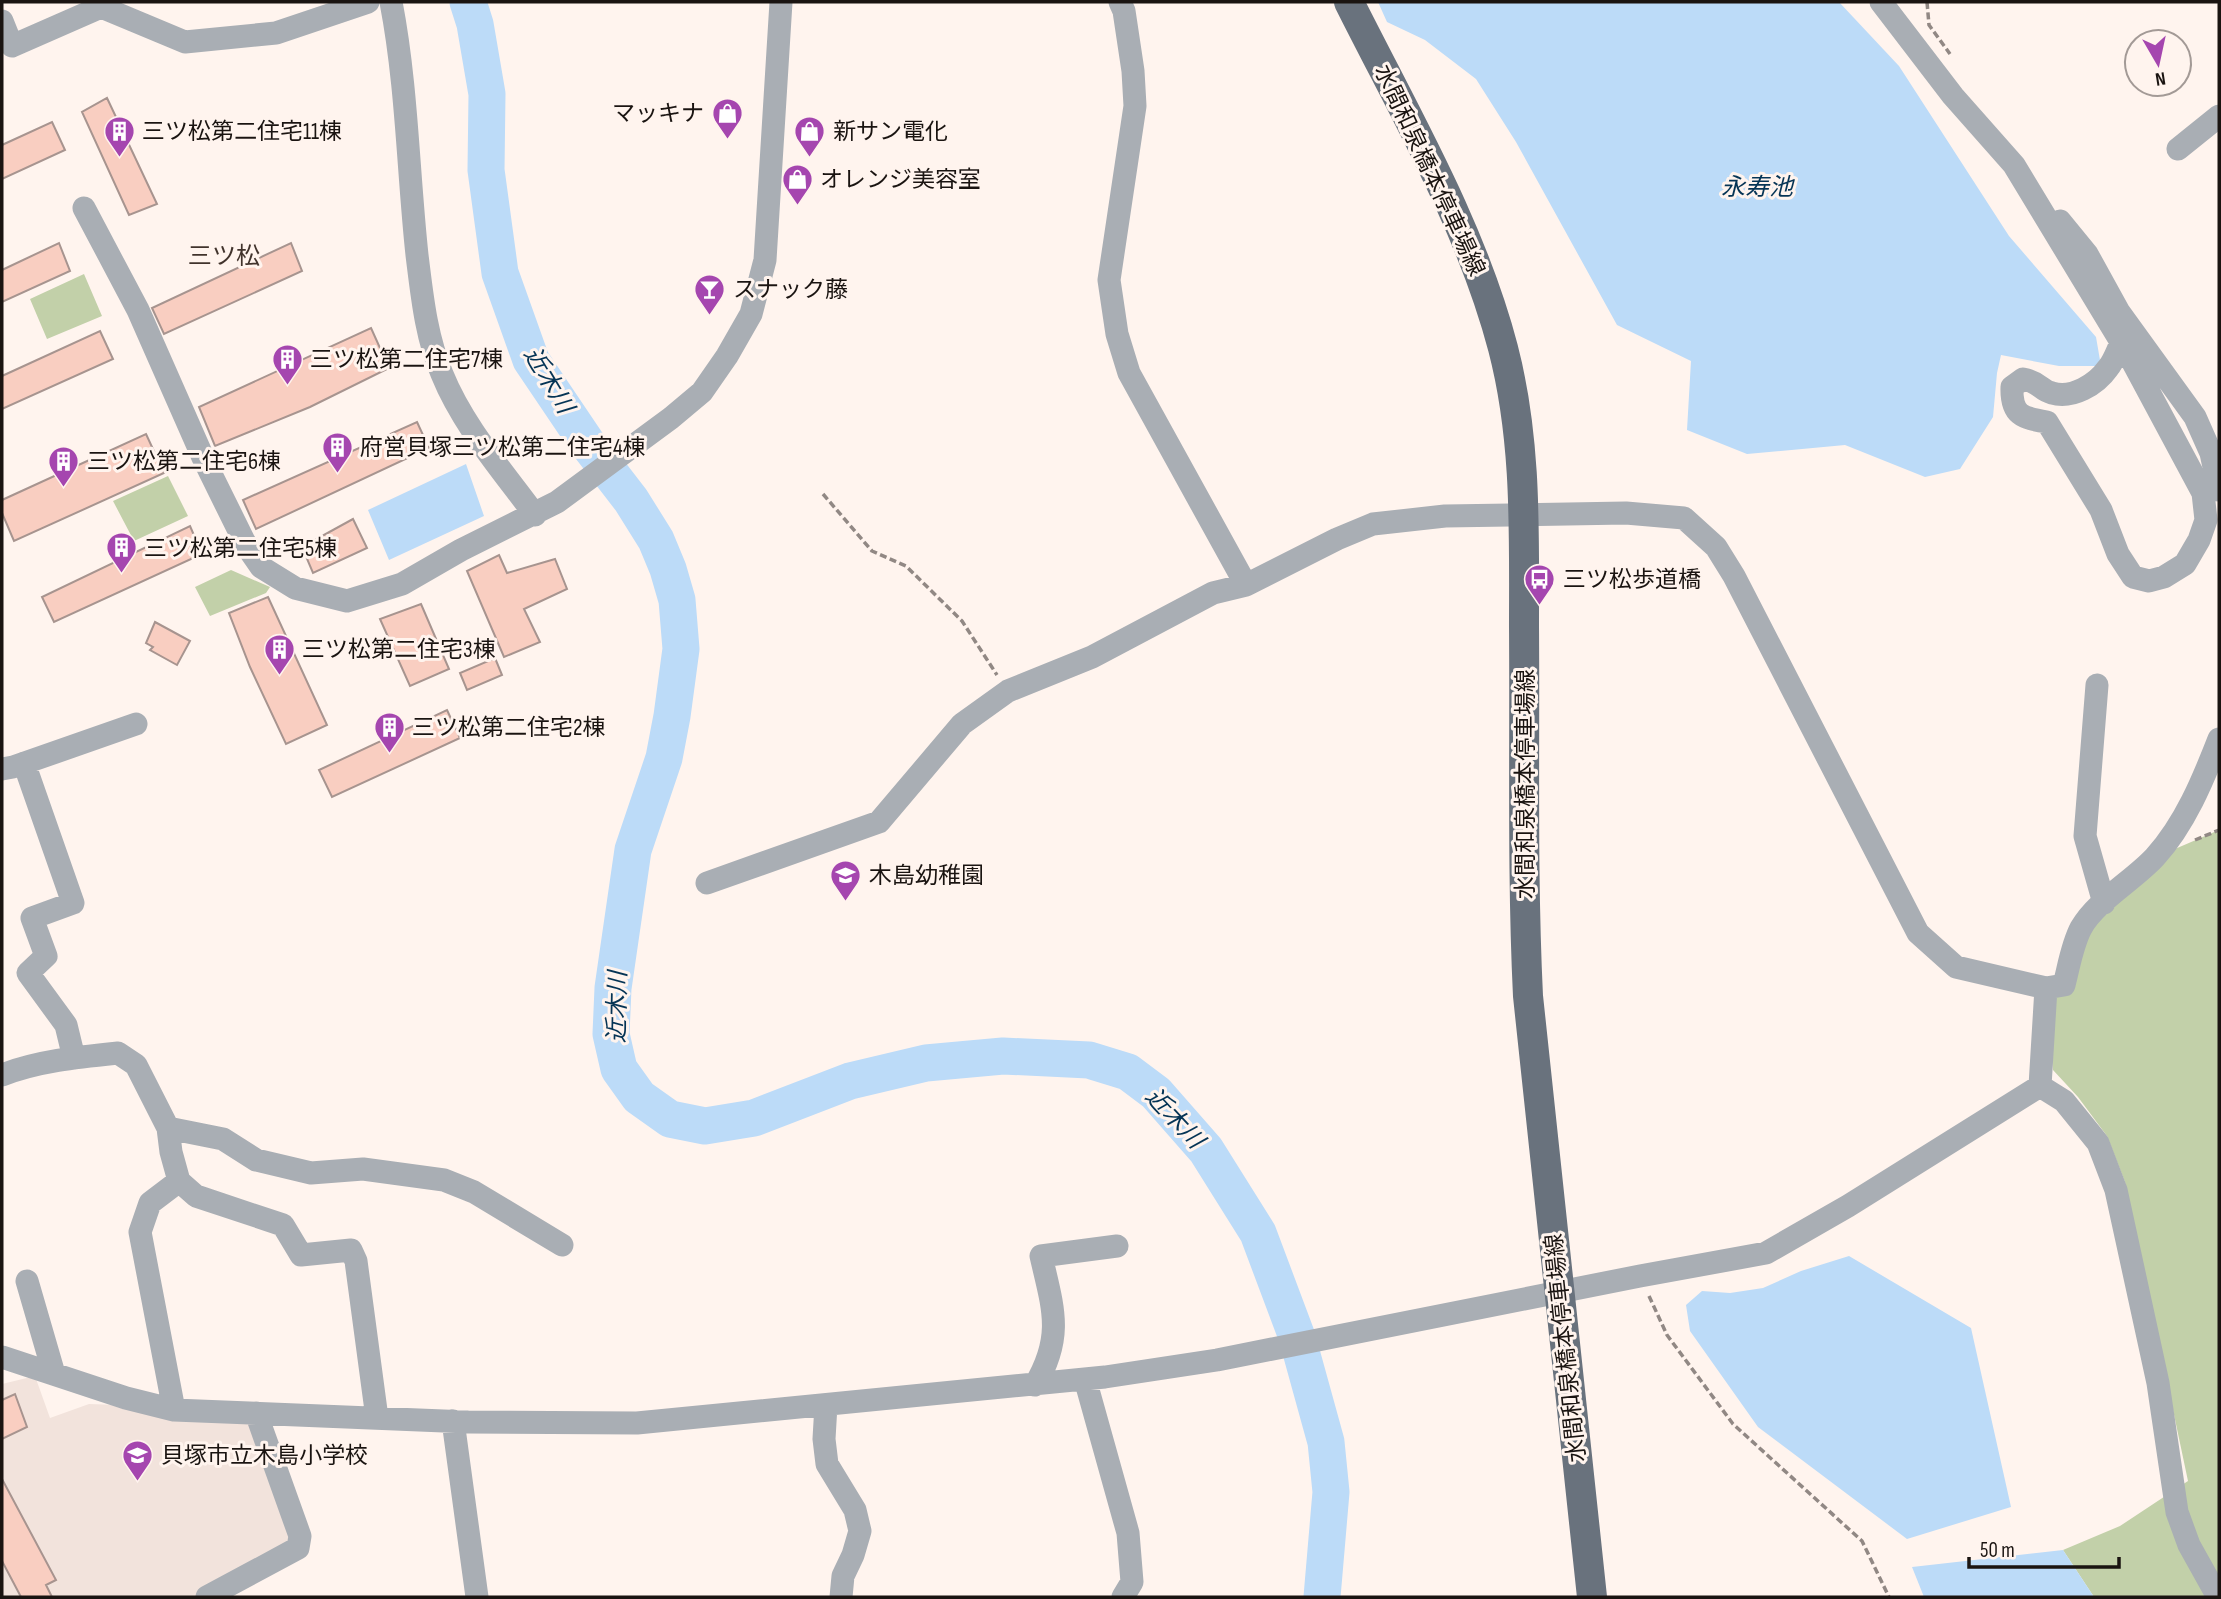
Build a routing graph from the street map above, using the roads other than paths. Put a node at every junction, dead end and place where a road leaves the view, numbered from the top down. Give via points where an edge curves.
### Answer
1 (368, 2) edge
2 (391, 2) edge
3 (781, 2) edge
4 (1120, 2) edge
5 (1349, 2) edge
6 (1881, 2) edge
7 (100, 4) edge
8 (2, 21) edge
9 (2219, 116) edge
10 (2178, 149) dead end
11 (2014, 165) junction
12 (84, 208) dead end
13 (2121, 343) junction
14 (2063, 395) junction
15 (2047, 422) junction
16 (2219, 490) edge
17 (535, 515) junction
18 (1524, 516) junction
19 (1246, 585) junction
20 (2097, 685) dead end
21 (136, 724) dead end
22 (2219, 739) edge
23 (24, 763) junction
24 (2, 769) edge
25 (707, 883) dead end
26 (2104, 903) junction
27 (2046, 988) junction
28 (74, 1058) junction
29 (2, 1075) edge
30 (2040, 1086) junction
31 (169, 1128) junction
32 (179, 1181) junction
33 (562, 1245) dead end
34 (1117, 1246) dead end
35 (27, 1281) dead end
36 (1560, 1292) junction
37 (2, 1357) edge
38 (54, 1374) junction
39 (1085, 1379) junction
40 (1035, 1385) junction
41 (826, 1405) junction
42 (174, 1410) junction
43 (256, 1413) junction
44 (377, 1418) junction
45 (453, 1421) junction
46 (207, 1597) edge
47 (477, 1597) edge
48 (841, 1597) edge
49 (1123, 1597) edge
50 (1592, 1597) edge
51 (2218, 1597) edge

1 - 7 street via 276,33 185,43
2 - 17 street via 430,338 466,421
3 - 17 street via 765,260 751,314 702,392
4 - 19 street via 1135,106 1110,280 1117,334 1129,373
5 - 18 main road, 水間和泉橋本停車場線 via 1455,215 1489,299 1511,386
6 - 11 street via 1953,96
7 - 8 street via 12,46
9 - 10 street
11 - 13 street
11 - 16 street via 2087,254 2119,312 2195,417 2211,453
12 - 17 street via 138,310 210,474 261,567 295,588 348,601 402,584
13 - 14 street via 2108,369 2088,387
13 - 15 street via 2203,493 2206,520 2185,564 2148,581 2133,577 2118,554 2101,510
14 - 15 street
14 - 15 street via 2023,379 2012,387 2016,412
18 - 19 street via 1446,516 1373,524
18 - 27 street via 1626,513 1684,518 1716,547 1734,576 1918,933 1956,967
18 - 36 main road, 水間和泉橋本停車場線 via 1528,996
19 - 25 street via 1213,593 1092,657 1008,691 962,724 879,822
20 - 26 street via 2085,836
21 - 23 street
22 - 26 street via 2178,827 2154,858
23 - 24 street
23 - 28 street via 73,903 32,918 46,956 28,973 66,1025
26 - 27 street via 2081,928 2064,985
27 - 30 street
28 - 29 street
28 - 31 street via 117,1053 136,1065
30 - 36 street via 1766,1254
30 - 51 street via 2064,1101 2098,1143 2116,1190 2158,1383 2178,1512 2189,1545
31 - 32 street
31 - 33 street via 223,1139 256,1160 310,1173 363,1169 444,1180 474,1192
32 - 42 street via 150,1203 140,1232
32 - 44 street via 196,1196 283,1225 301,1255 351,1250
34 - 40 street via 1041,1256 1054,1338
35 - 38 street
36 - 39 street via 1217,1360
36 - 50 main road, 水間和泉橋本停車場線
37 - 38 street
38 - 42 street
39 - 40 street
39 - 49 street via 1128,1533 1132,1581
40 - 41 street
41 - 45 street via 637,1423
41 - 48 street via 827,1464 855,1510 860,1531
42 - 43 street
43 - 44 street
43 - 46 street via 300,1536 298,1548
44 - 45 street
45 - 47 street

